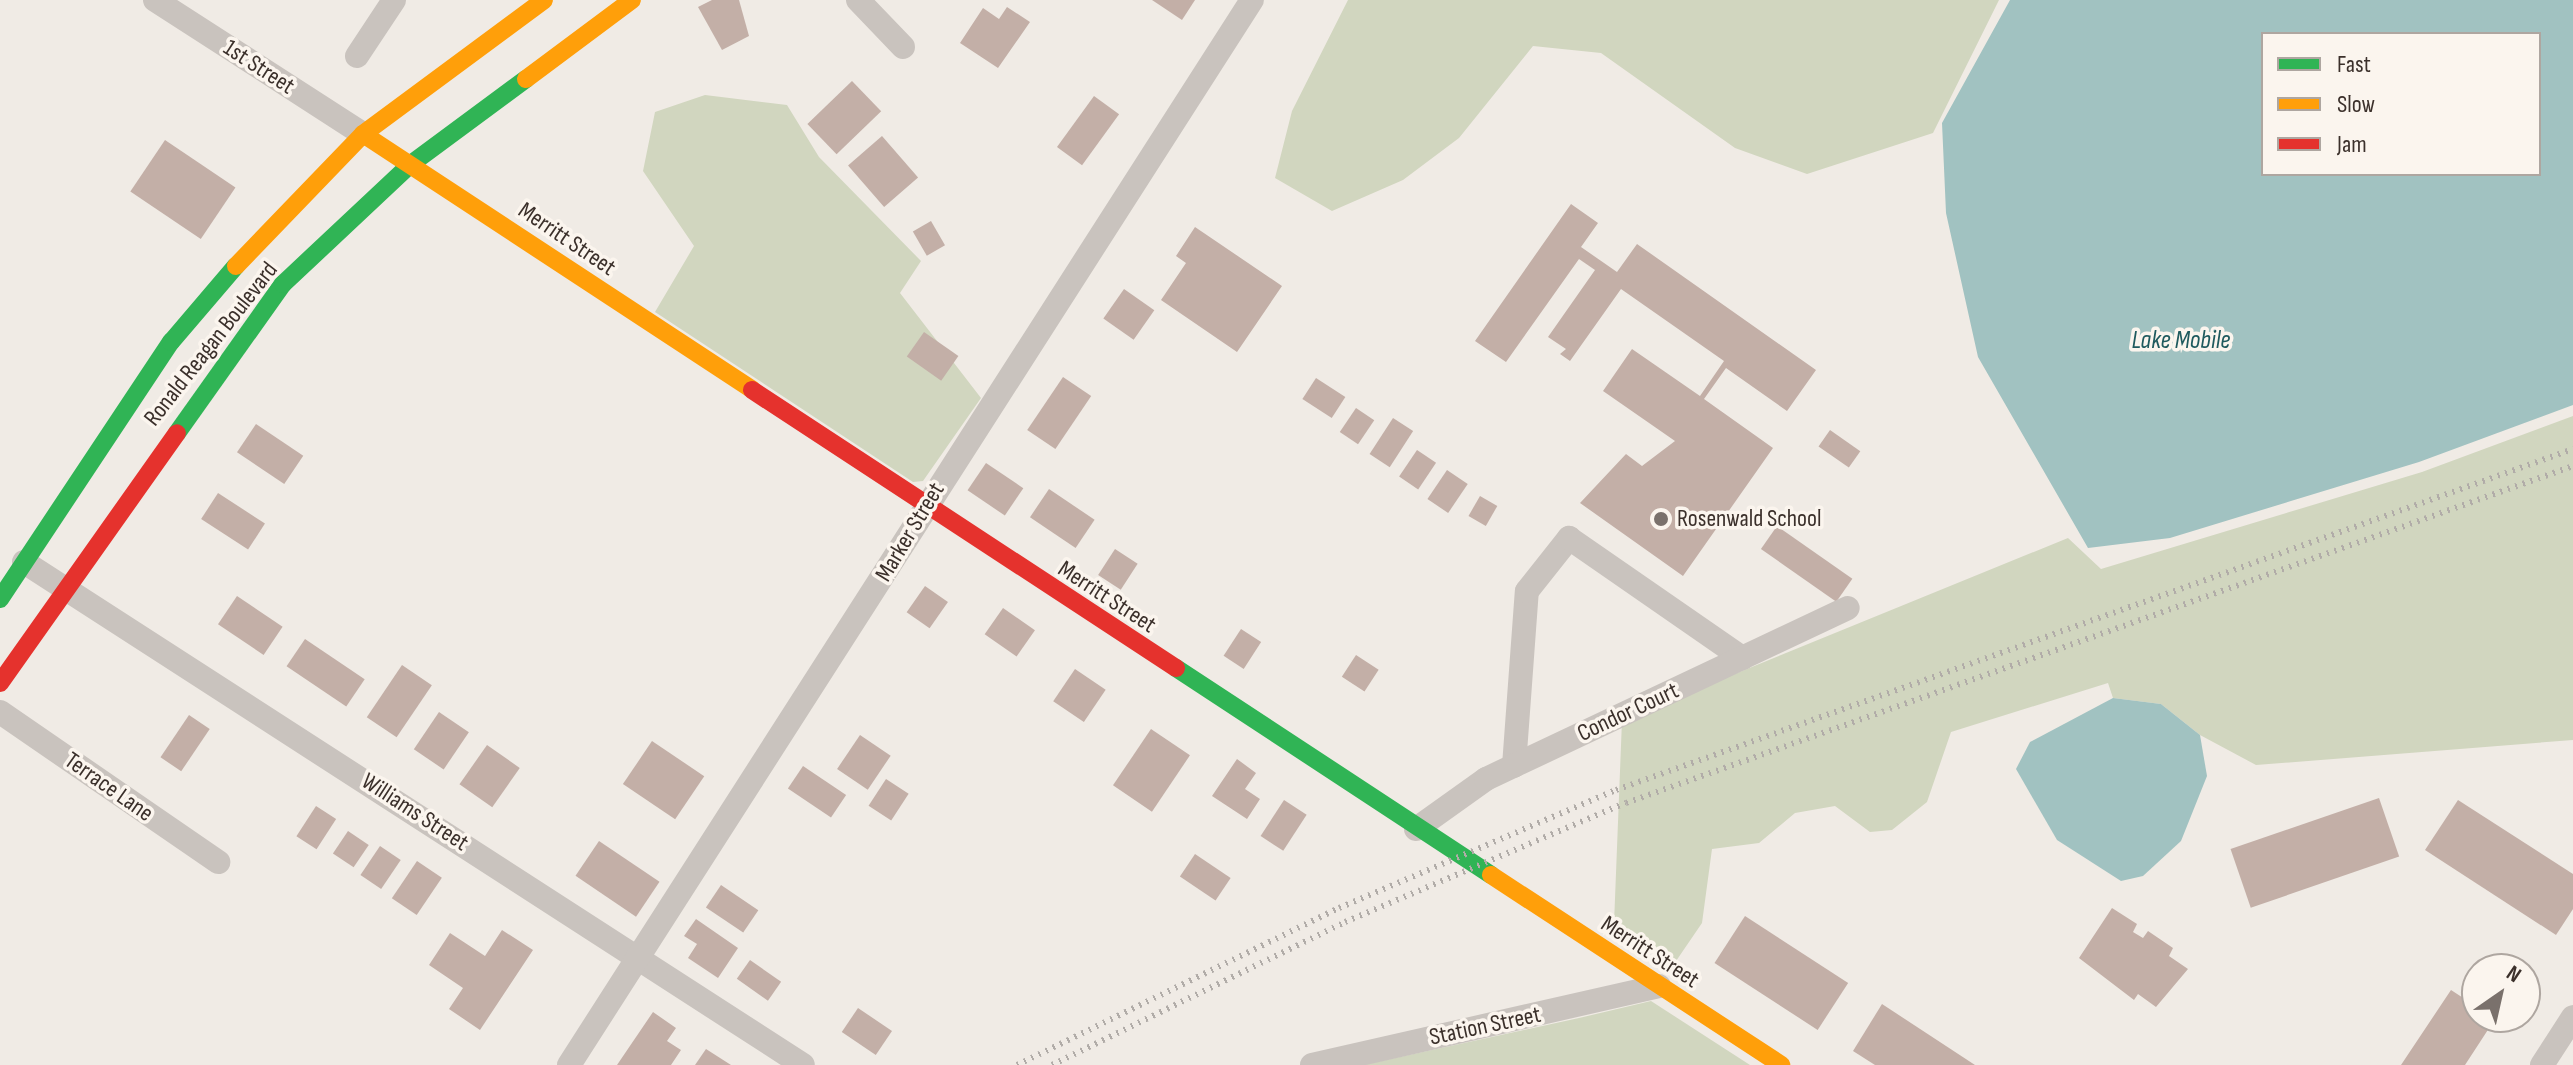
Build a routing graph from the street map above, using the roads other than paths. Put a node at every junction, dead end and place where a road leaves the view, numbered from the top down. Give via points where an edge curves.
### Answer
1 (155, 0) edge
2 (394, 0) edge
3 (544, 0) edge
4 (632, 0) edge
5 (858, 0) edge
6 (1252, 0) edge
7 (903, 47) dead end
8 (357, 56) dead end
9 (363, 134) junction
10 (411, 164) junction
11 (923, 506) junction
12 (24, 562) junction
13 (64, 586) junction
14 (0, 599) edge
15 (1848, 608) dead end
16 (1742, 658) junction
17 (0, 683) edge
18 (0, 712) edge
19 (1514, 766) junction
20 (1416, 829) junction
21 (218, 862) dead end
22 (637, 955) junction
23 (1659, 986) junction
24 (2573, 1017) edge
25 (569, 1065) edge
26 (803, 1065) edge
27 (1312, 1065) edge
28 (1781, 1065) edge
29 (2542, 1065) edge

1 - 9 street, 1st Street
2 - 8 street
3 - 9 main road, Ronald Reagan Boulevard
4 - 10 main road, Ronald Reagan Boulevard
5 - 7 street
6 - 11 street, Marker Street
9 - 10 main road, Merritt Street
9 - 12 main road, Ronald Reagan Boulevard via 272,224 171,342
10 - 11 main road, Merritt Street
10 - 13 main road, Ronald Reagan Boulevard via 283,284
11 - 20 main road, Merritt Street
11 - 22 street, Marker Street
12 - 13 street, Williams Street
12 - 14 main road, Ronald Reagan Boulevard
13 - 17 main road, Ronald Reagan Boulevard
13 - 22 street, Williams Street
15 - 16 street, Condor Court
16 - 19 street, Condor Court
16 - 19 street via 1569,538 1527,591
18 - 21 street, Terrace Lane
19 - 20 street, Condor Court
20 - 23 main road, Merritt Street
22 - 25 street, Marker Street
22 - 26 street, Williams Street
23 - 27 street, Station Street
23 - 28 main road, Merritt Street
24 - 29 street

